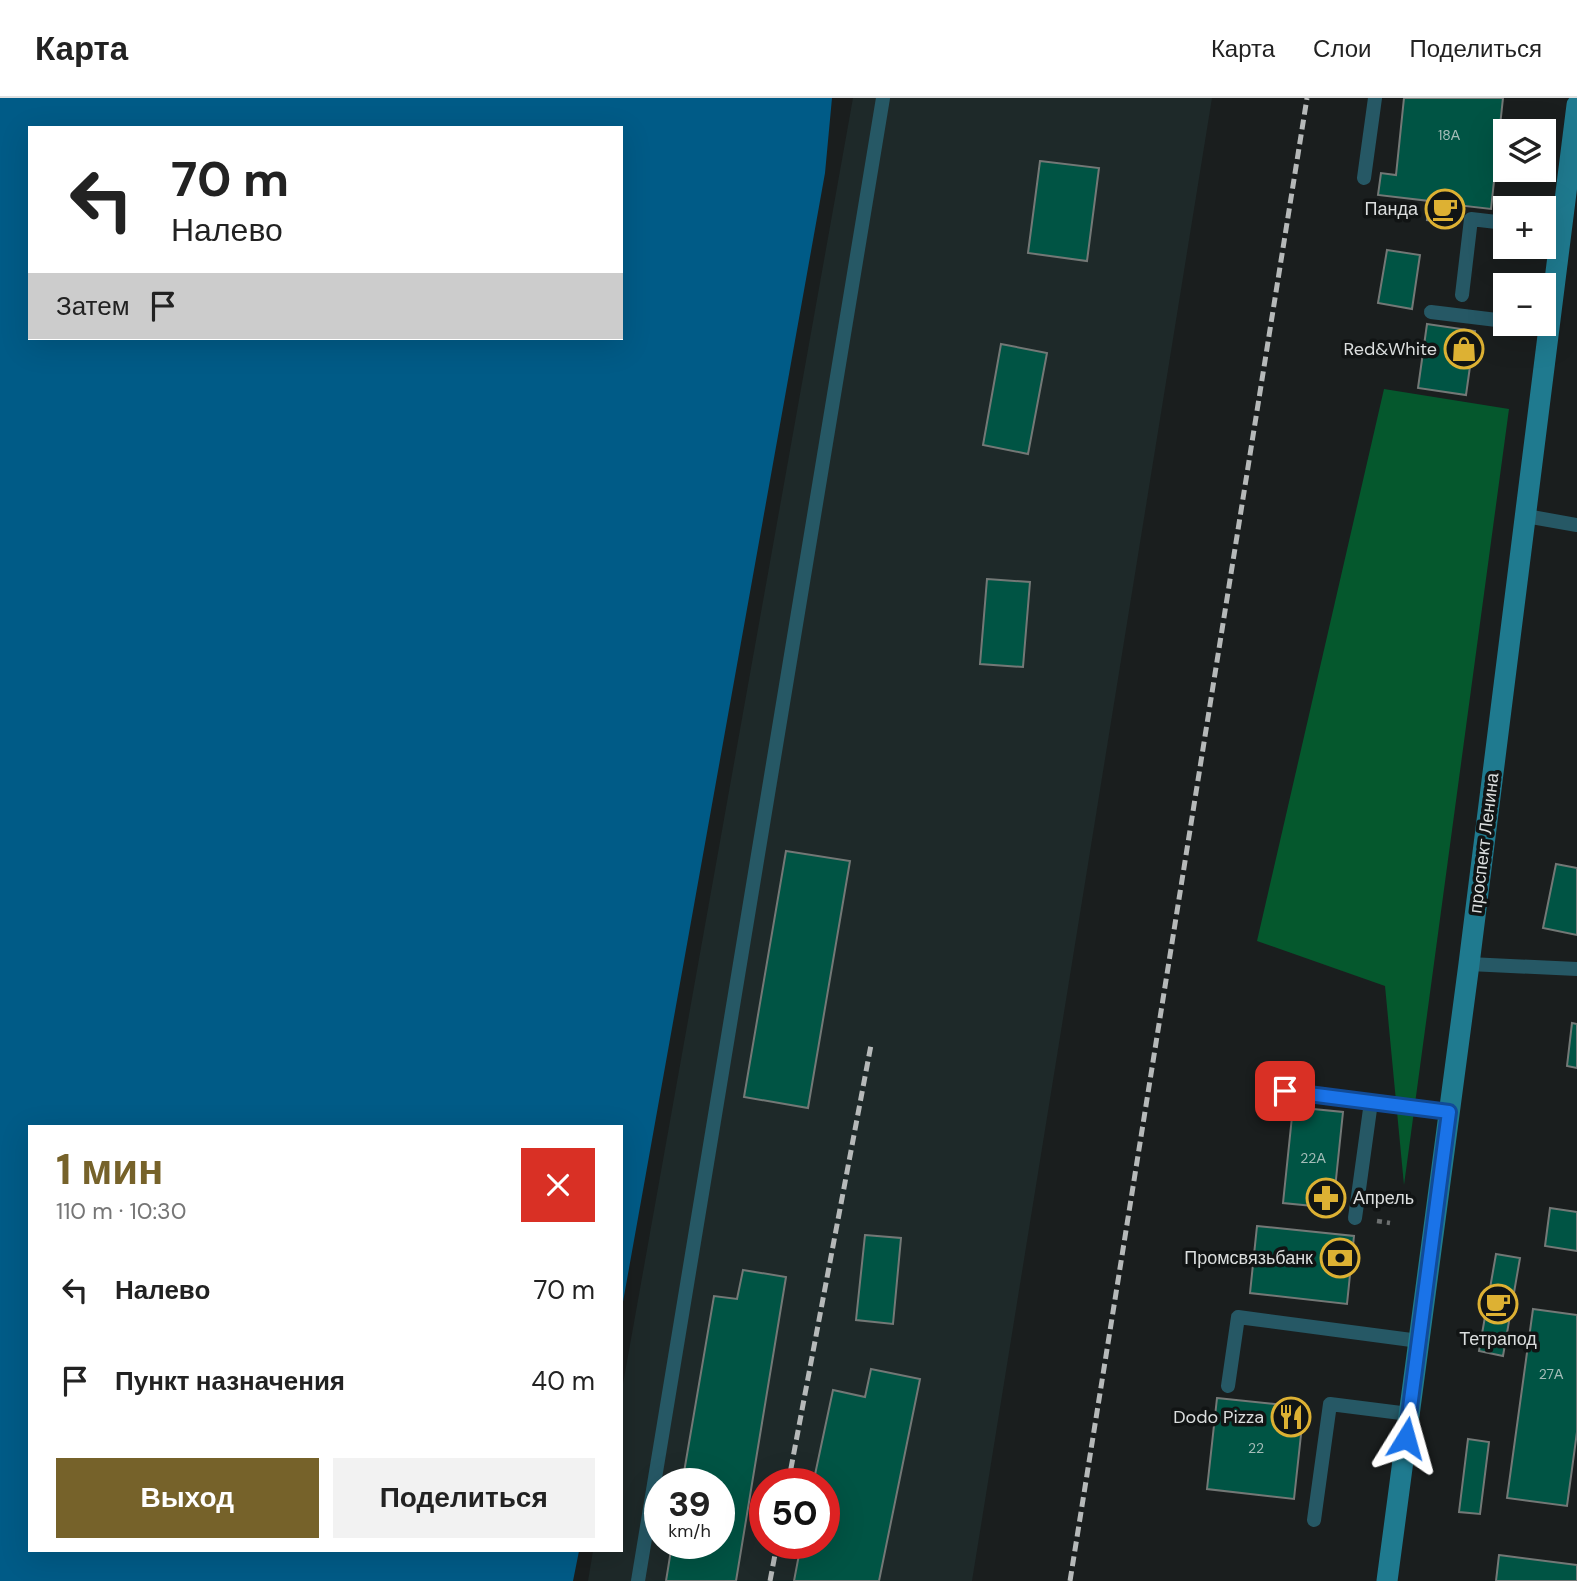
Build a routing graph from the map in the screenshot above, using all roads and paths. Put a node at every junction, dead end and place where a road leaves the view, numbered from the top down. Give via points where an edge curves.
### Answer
1 (883, 98) edge
2 (1374, 98) edge
3 (1577, 105) edge
4 (1364, 178) dead end
5 (1556, 214) edge
6 (1493, 222) edge
7 (1462, 295) dead end
8 (1432, 312) dead end
9 (1493, 320) edge
10 (1548, 336) edge
11 (1526, 516) junction
12 (1577, 525) edge
13 (1469, 964) junction
14 (1577, 969) edge
15 (1285, 1091) dead end
16 (1371, 1102) junction
17 (1449, 1112) junction
18 (1355, 1219) dead end
19 (1419, 1341) junction
20 (1228, 1386) dead end
21 (1409, 1414) junction
22 (1314, 1520) dead end
23 (638, 1581) edge
24 (1387, 1581) edge

1 - 23 lane
2 - 4 lane
3 - 5 main road, проспект Ленина
6 - 7 lane via 1471,219
8 - 9 lane
10 - 11 main road, проспект Ленина
11 - 12 lane
11 - 13 main road, проспект Ленина
13 - 14 lane
13 - 17 main road, проспект Ленина
15 - 16 lane
16 - 17 lane
16 - 18 lane
17 - 19 main road, проспект Ленина
19 - 20 lane via 1238,1317
19 - 21 main road, проспект Ленина
21 - 22 lane via 1329,1404
21 - 24 main road, проспект Ленина

